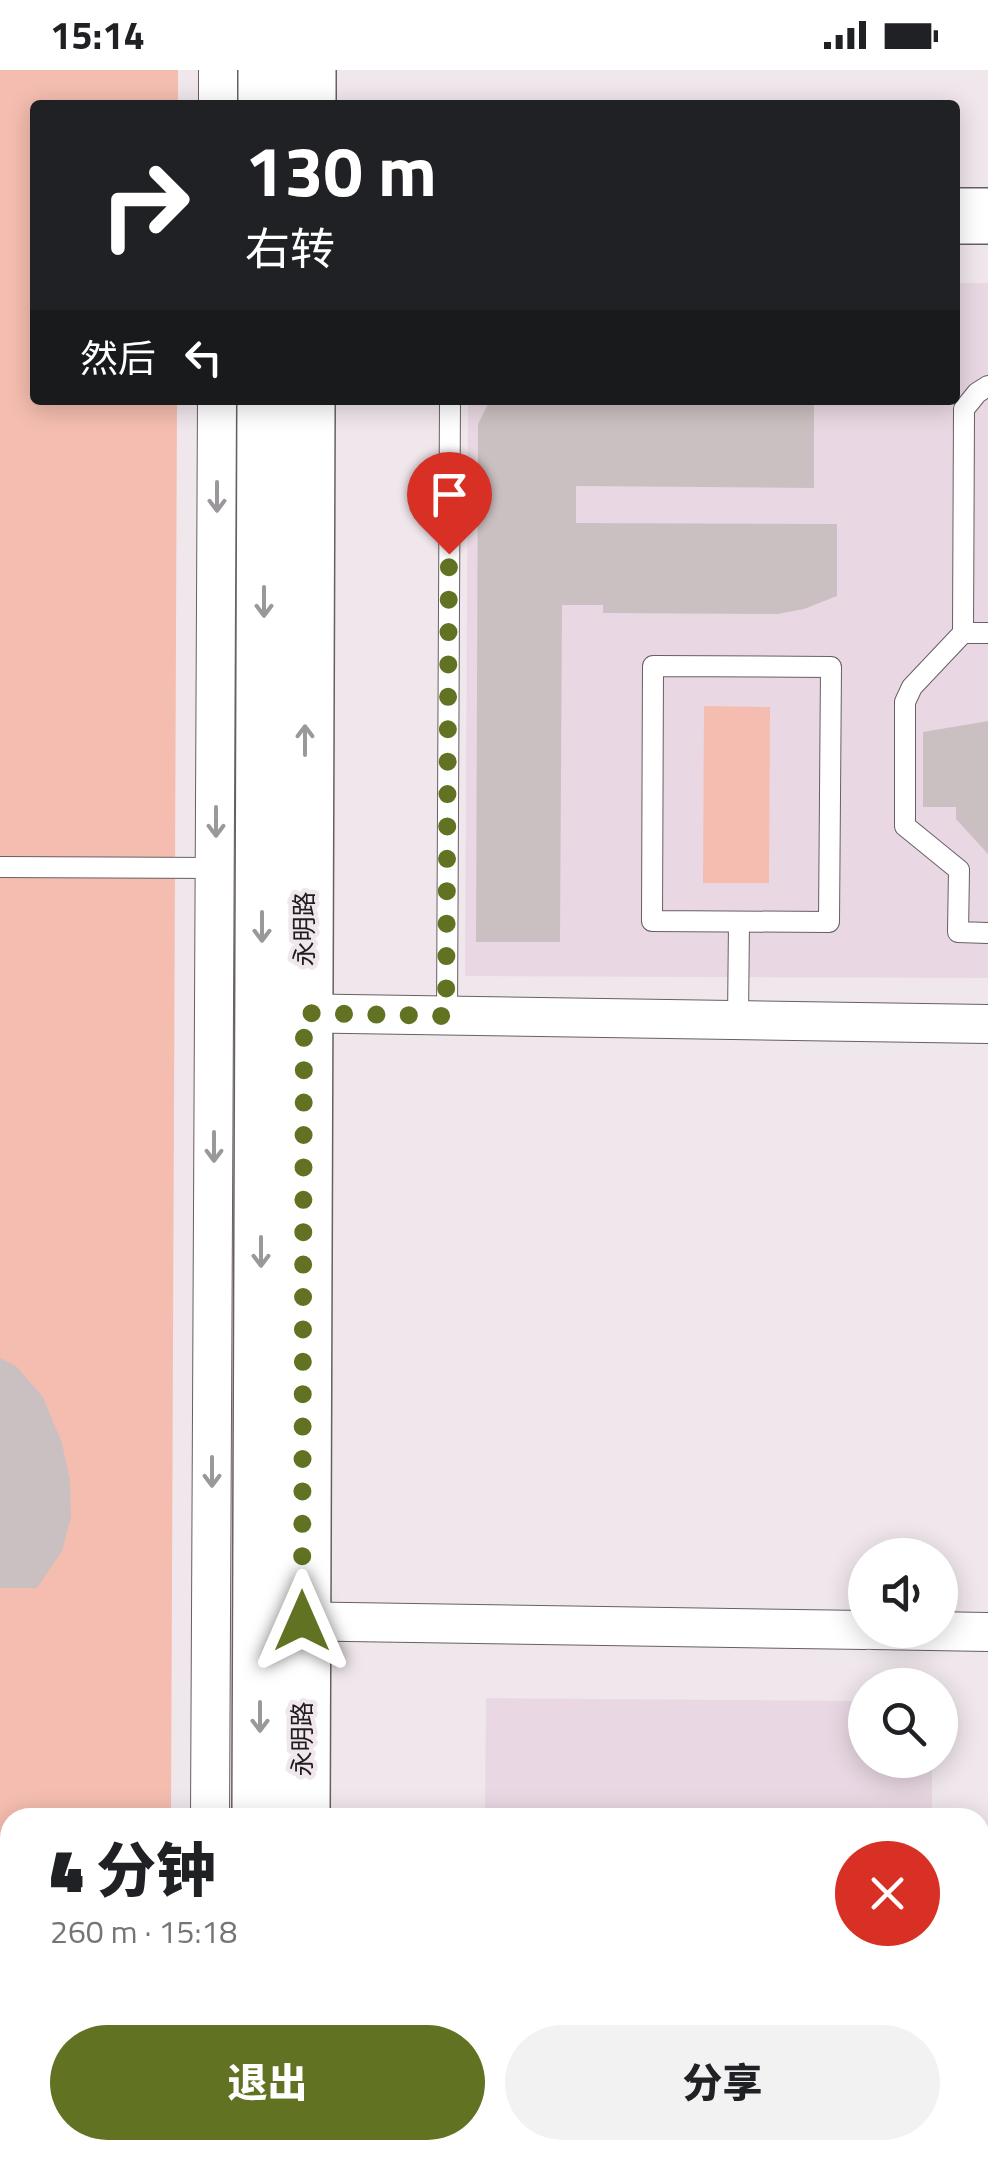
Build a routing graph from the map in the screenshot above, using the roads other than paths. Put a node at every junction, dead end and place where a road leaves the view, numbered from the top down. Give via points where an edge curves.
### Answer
1 (218, 70) edge
2 (266, 70) edge
3 (308, 70) edge
4 (218, 100) edge
5 (266, 100) edge
6 (308, 100) edge
7 (960, 180) edge
8 (988, 180) edge
9 (960, 216) edge
10 (988, 216) edge
11 (988, 386) edge
12 (217, 405) edge
13 (265, 405) edge
14 (307, 405) edge
15 (450, 405) edge
16 (963, 633) junction
17 (988, 634) edge
18 (0, 866) edge
19 (216, 868) junction
20 (738, 922) junction
21 (988, 932) edge
22 (283, 1013) junction
23 (446, 1016) junction
24 (738, 1020) junction
25 (988, 1024) edge
26 (281, 1621) junction
27 (848, 1630) edge
28 (958, 1631) edge
29 (988, 1632) edge
30 (210, 1808) edge
31 (261, 1808) edge
32 (301, 1808) edge

1 - 4 street
2 - 5 street
3 - 6 street
7 - 8 street
9 - 10 street
11 - 16 lane via 964,409
12 -> 19 street
13 -> 22 street, 永明路
22 -> 14 street, 永明路
15 - 23 lane
16 - 17 lane
16 - 21 lane via 905,702 905,826 959,870 958,932
18 - 19 lane
19 -> 30 street
20 - 20 lane via 652,921 654,666 831,667 830,922
20 - 24 lane
22 - 23 street
22 - 26 street, 永明路
23 - 24 street
24 - 25 street
26 - 27 street
26 -> 31 street, 永明路
26 - 32 street, 永明路
28 - 29 street

